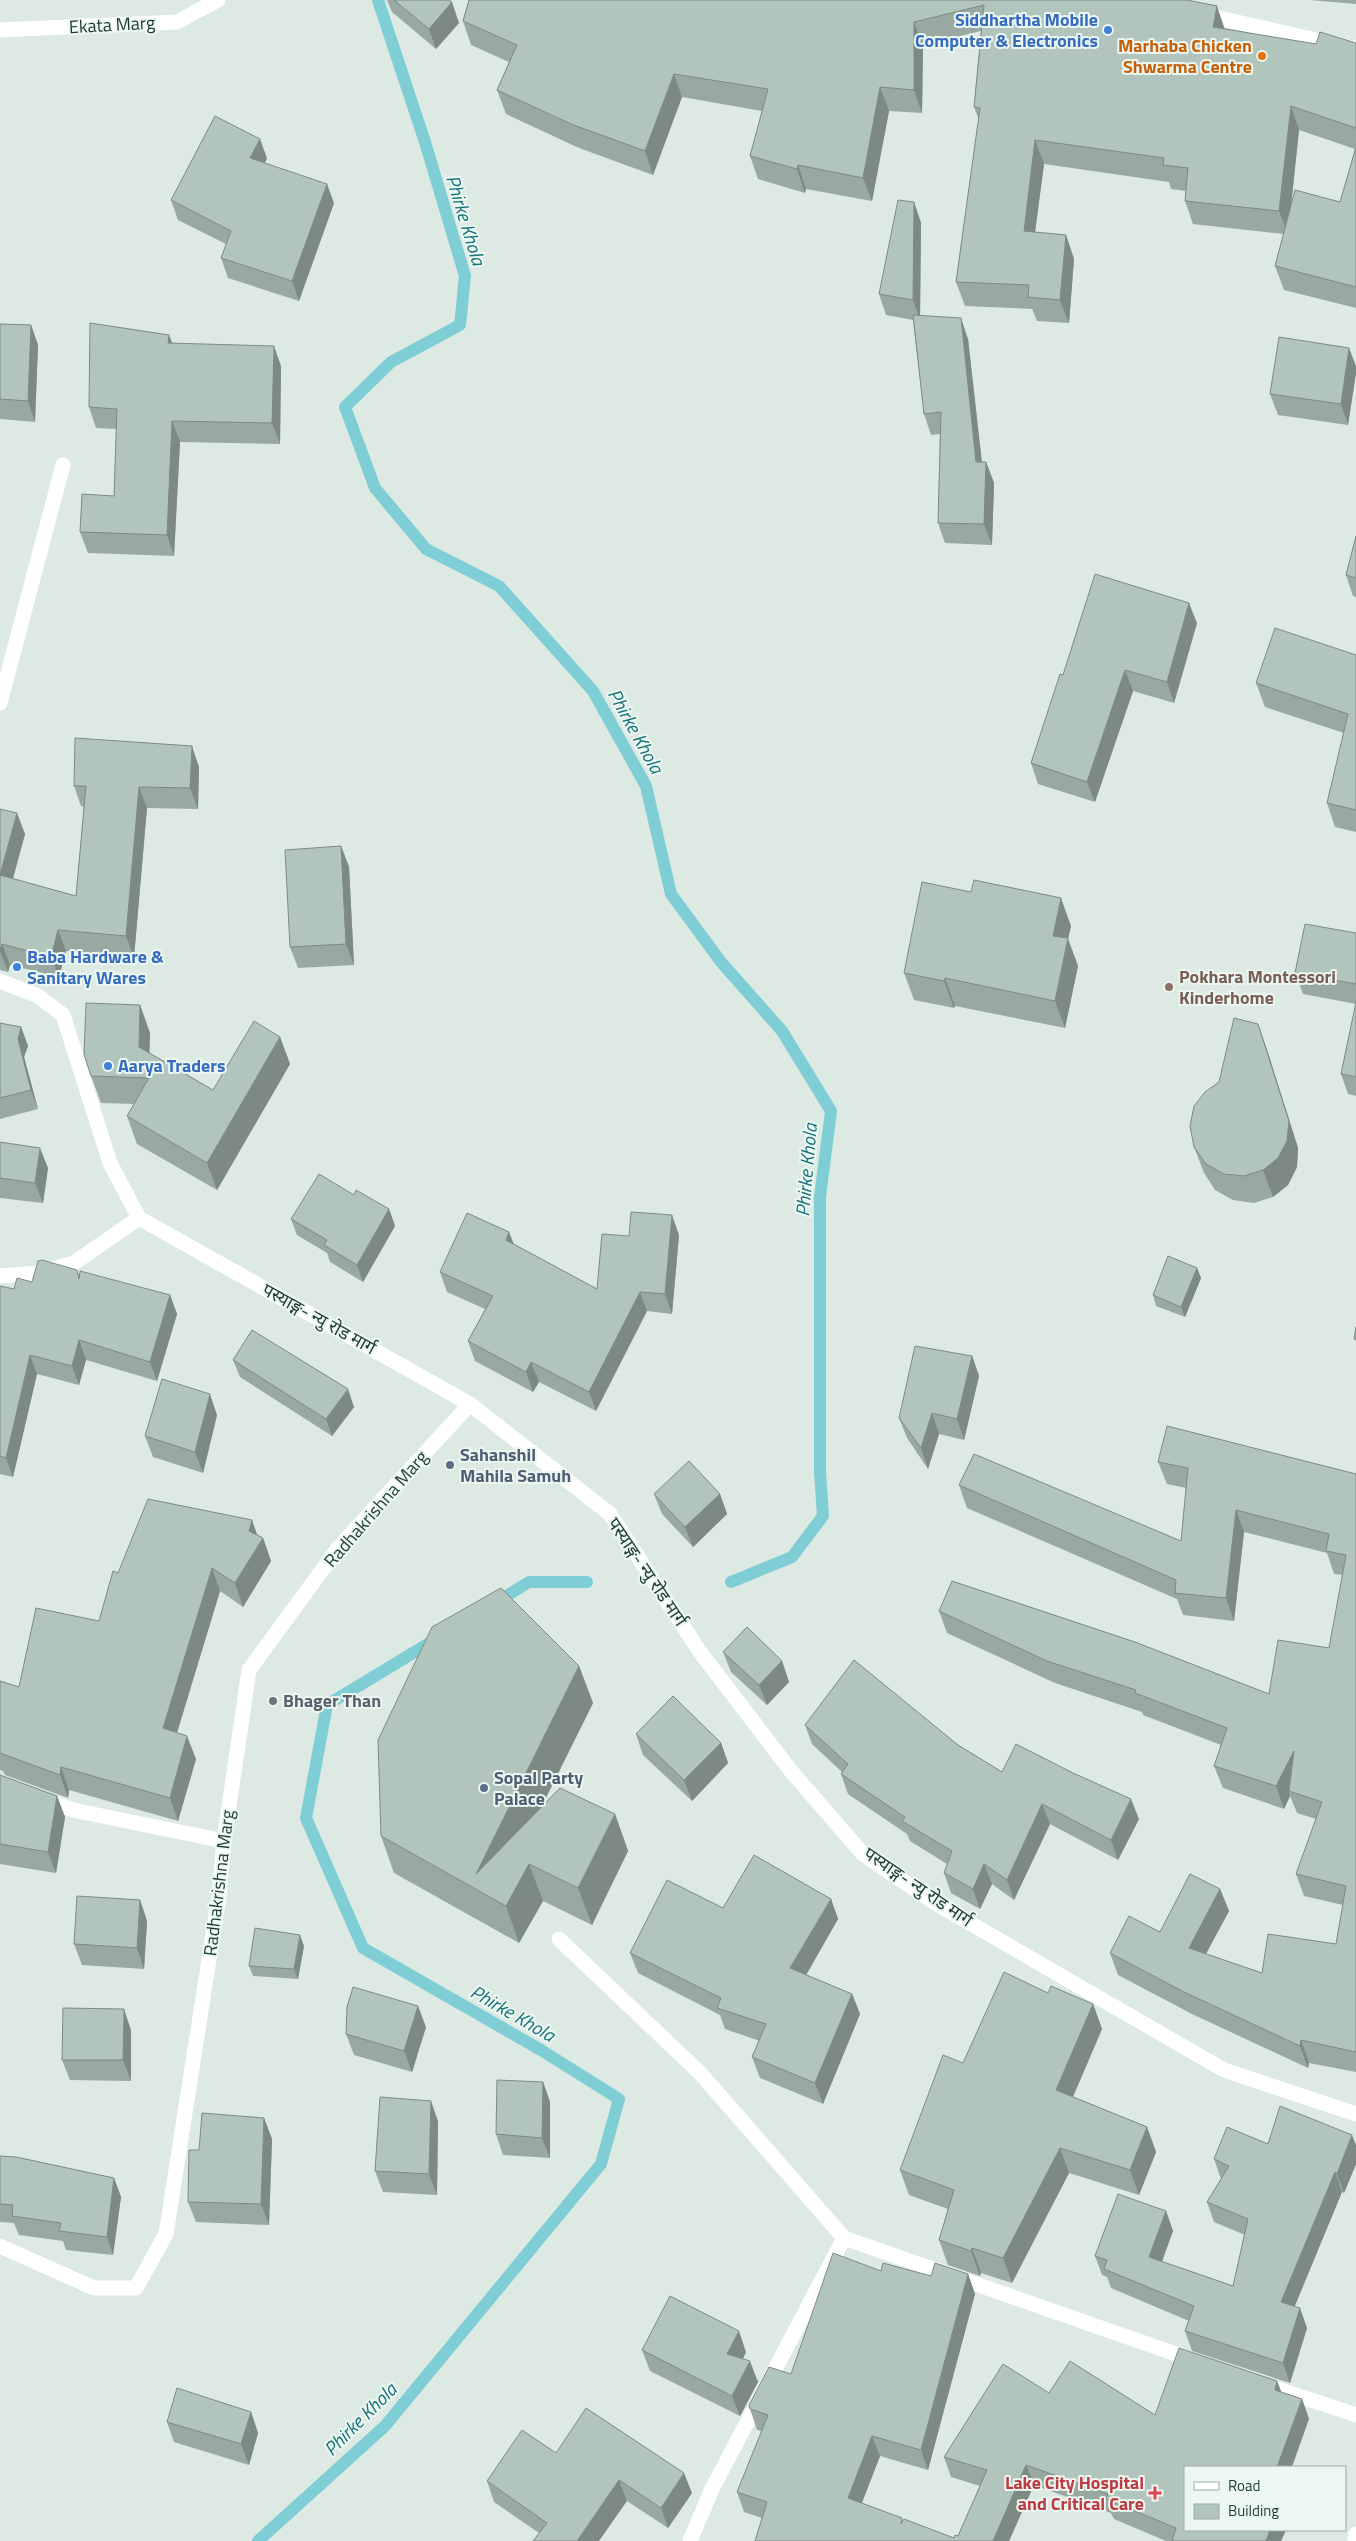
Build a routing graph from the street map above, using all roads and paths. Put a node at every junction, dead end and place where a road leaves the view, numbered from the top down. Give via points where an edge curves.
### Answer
1 (218, 0) edge
2 (1190, 12) edge
3 (0, 30) edge
4 (1356, 49) edge
5 (63, 465) dead end
6 (0, 703) edge
7 (0, 981) edge
8 (139, 1218) junction
9 (0, 1276) edge
10 (470, 1404) junction
11 (28, 1793) edge
12 (224, 1841) junction
13 (559, 1939) dead end
14 (1356, 2114) edge
15 (844, 2238) junction
16 (0, 2246) edge
17 (1211, 2367) edge
18 (1247, 2379) edge
19 (1356, 2415) edge
20 (1356, 2534) edge
21 (690, 2541) edge
22 (1354, 2541) edge

1 - 3 street, Ekata Marg via 177,22
2 - 4 street
5 - 6 street
7 - 8 street via 38,996 63,1015 110,1163
8 - 9 street via 74,1263 39,1274
8 - 10 street, पस्याङ्ग- न्यु रोड मार्ग
10 - 12 street, Radhakrishna Marg via 339,1547 249,1670
10 - 14 street, पस्याङ्ग- न्यु रोड मार्ग via 610,1514 700,1652 791,1771 863,1854 935,1903 1224,2070
11 - 12 street via 74,1810
12 - 16 street, Radhakrishna Marg via 219,1896 166,2234 136,2288 94,2288
13 - 15 street via 701,2074
15 - 17 street
15 - 21 street via 712,2489
18 - 19 street
20 - 22 street

